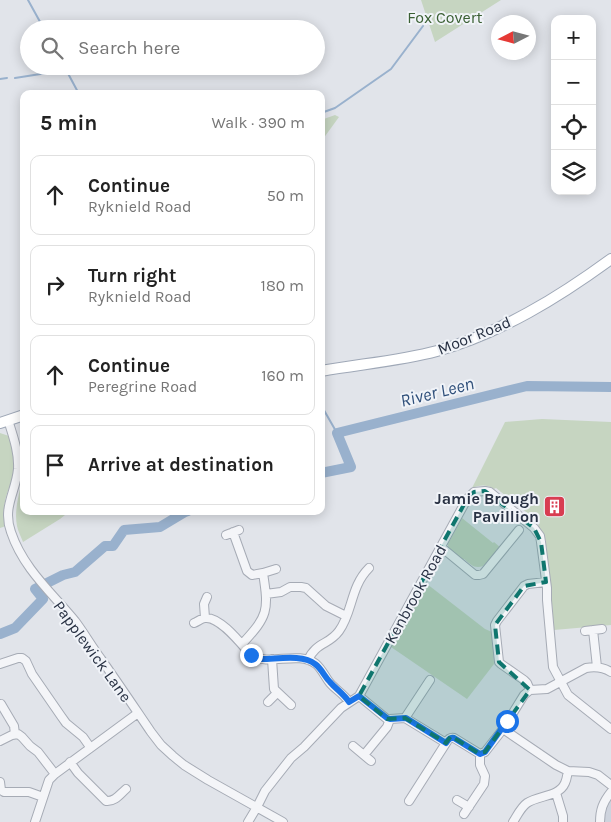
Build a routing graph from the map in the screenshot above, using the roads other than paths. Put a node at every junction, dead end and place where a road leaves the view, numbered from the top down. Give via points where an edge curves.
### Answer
1 (611, 259) edge
2 (325, 369) edge
3 (20, 416) edge
4 (4, 422) edge
5 (519, 530) dead end
6 (233, 532) dead end
7 (441, 547) junction
8 (369, 568) dead end
9 (276, 569) dead end
10 (263, 573) junction
11 (546, 582) junction
12 (266, 594) junction
13 (206, 597) dead end
14 (346, 616) junction
15 (205, 618) junction
16 (194, 623) dead end
17 (593, 630) dead end
18 (242, 644) junction
19 (272, 659) junction
20 (308, 660) junction
21 (0, 664) edge
22 (597, 667) junction
23 (611, 672) edge
24 (429, 680) dead end
25 (561, 682) junction
26 (530, 690) junction
27 (276, 693) junction
28 (359, 696) junction
29 (268, 702) dead end
30 (349, 702) junction
31 (1, 704) edge
32 (291, 705) dead end
33 (138, 713) junction
34 (406, 718) junction
35 (390, 719) junction
36 (503, 728) junction
37 (611, 729) edge
38 (15, 734) junction
39 (0, 741) edge
40 (446, 743) junction
41 (353, 746) dead end
42 (90, 748) junction
43 (480, 754) junction
44 (364, 756) junction
45 (371, 761) dead end
46 (70, 762) junction
47 (568, 771) junction
48 (54, 774) junction
49 (0, 782) edge
50 (611, 784) edge
51 (126, 788) dead end
52 (611, 792) edge
53 (556, 793) junction
54 (43, 797) junction
55 (116, 799) junction
56 (457, 800) dead end
57 (409, 801) dead end
58 (122, 806) dead end
59 (469, 807) junction
60 (257, 808) junction
61 (464, 814) dead end
62 (35, 822) edge
63 (248, 822) edge
64 (283, 822) edge
65 (513, 822) edge
66 (563, 822) edge
67 (600, 822) edge

1 - 2 main road, Moor Road via 542,305 485,334 418,355
3 - 4 main road
4 - 33 street, Papplewick Lane via 15,442 18,458 8,511 14,540 31,571 76,622
5 - 7 street via 479,576
6 - 10 street via 247,572 252,575
7 - 11 street, Kenbrook Road via 470,495 490,492 538,532
7 - 28 street, Kenbrook Road
8 - 14 street via 356,575
9 - 10 street
10 - 12 street
11 - 25 street, Kenbrook Road via 553,667
11 - 26 street via 524,586 496,625 499,662 524,680
12 - 14 street via 290,587 306,588 326,606
12 - 18 street via 264,616
13 - 15 street
14 - 20 street via 337,634 315,649
15 - 16 street
15 - 18 street via 220,623
17 - 22 street
18 - 19 street via 254,657
19 - 20 street
19 - 27 street
20 - 30 street via 323,671
21 - 42 street via 18,658 26,661 66,723 83,737
22 - 23 street
22 - 25 street via 586,668
24 - 34 street
25 - 26 street via 547,689
25 - 37 street, Kenbrook Road via 572,699
26 - 36 street
27 - 29 street
27 - 32 street
28 - 30 street
28 - 35 street
30 - 60 street via 291,758 265,791
31 - 38 street
33 - 42 street
33 - 60 street, Papplewick Lane via 161,744 184,765
34 - 35 street
34 - 40 street
35 - 44 street
36 - 43 street
36 - 47 street
38 - 39 street
38 - 48 street via 38,752
40 - 43 street via 452,737
40 - 57 street
41 - 44 street
42 - 46 street
43 - 59 street via 484,784
44 - 45 street
46 - 48 street
46 - 55 street via 106,801
47 - 50 street via 589,772
47 - 53 street via 565,783
48 - 54 street
49 - 54 street via 4,792 29,792
51 - 55 street
52 - 67 street via 602,805
53 - 65 street via 526,803
53 - 66 street
54 - 62 street
55 - 58 street
56 - 59 street
59 - 61 street
60 - 63 street
60 - 64 street, Papplewick Lane

